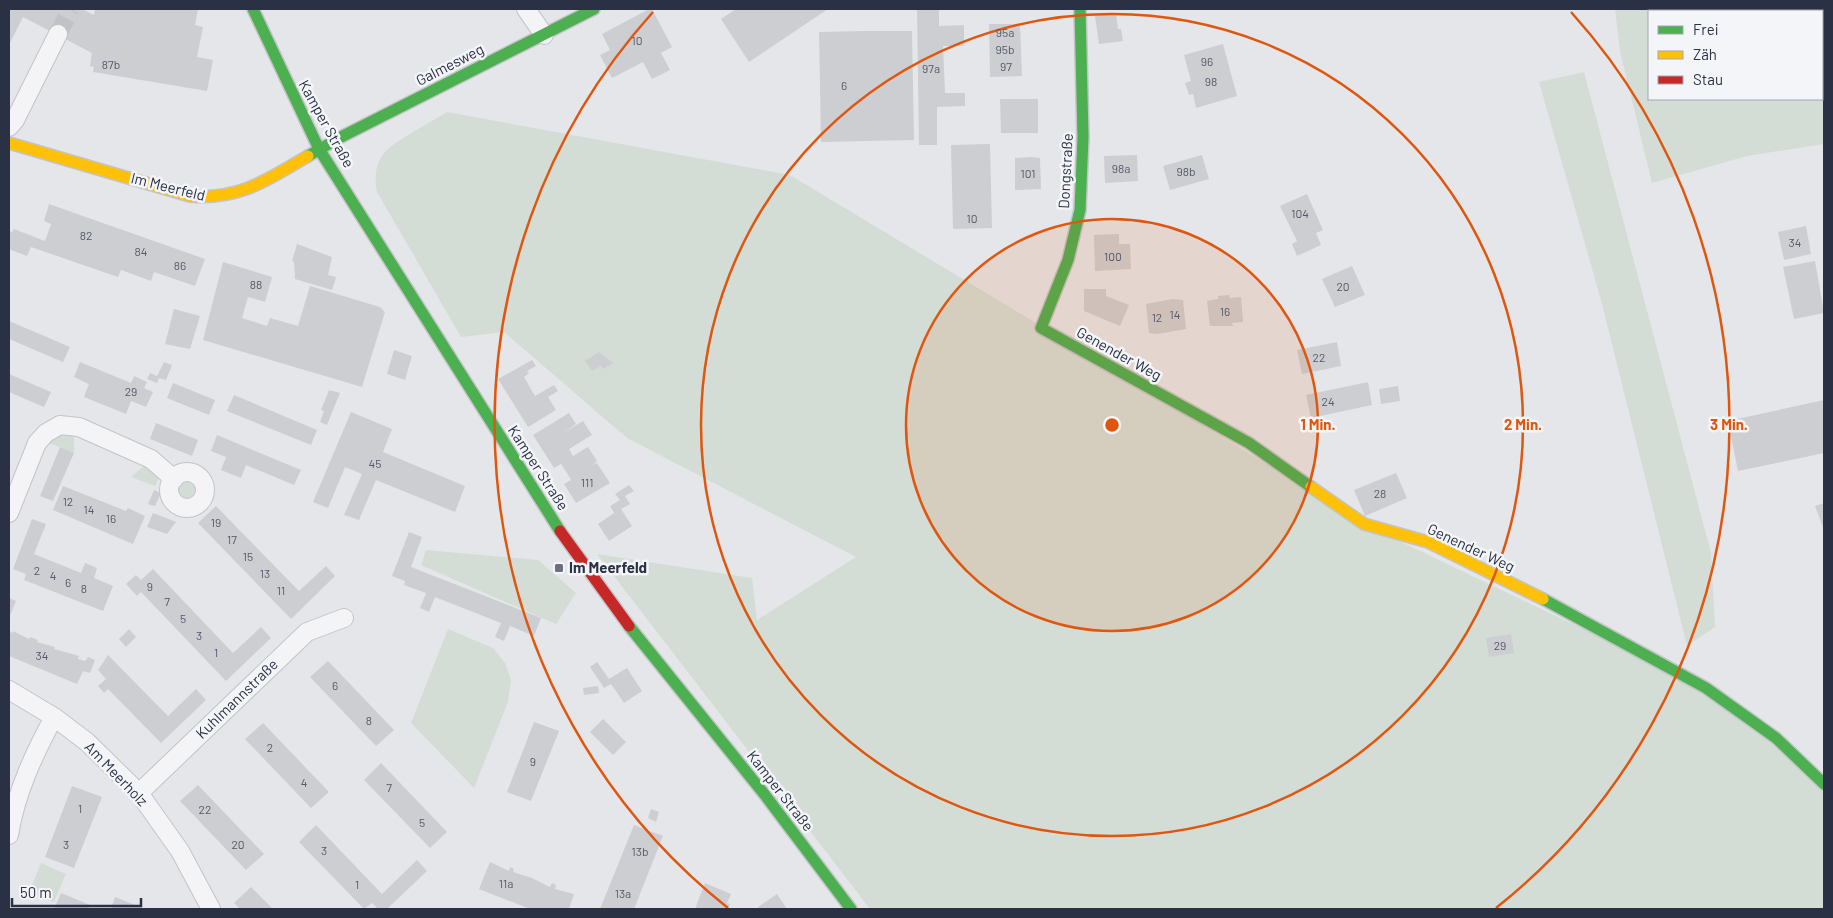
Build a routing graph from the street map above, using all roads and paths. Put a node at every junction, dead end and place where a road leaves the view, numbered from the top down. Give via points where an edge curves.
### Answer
1 (253, 9) edge
2 (526, 9) edge
3 (594, 9) edge
4 (1080, 9) edge
5 (58, 34) tunnel mouth
6 (544, 36) junction
7 (9, 127) edge
8 (9, 144) edge
9 (319, 149) junction
10 (1041, 328) joint
11 (174, 479) dead end
12 (9, 513) edge
13 (344, 618) dead end
14 (9, 690) edge
15 (54, 716) junction
16 (1824, 784) edge
17 (138, 793) junction
18 (9, 835) edge
19 (211, 909) edge
20 (851, 909) edge

1 - 9 street, Kamper Straße
2 - 6 street
3 - 6 street, Galmesweg
4 - 10 street, Dongstraße via 1083,137 1080,210 1068,260
5 - 7 street
6 - 9 street, Galmesweg
8 - 9 street, Im Meerfeld via 173,192 205,198 225,196 257,186
9 - 20 street, Kamper Straße via 508,451 580,559
10 - 16 street, Genender Weg via 1249,443 1364,524 1428,542 1561,608 1706,688 1776,738
11 - 12 street via 151,459 79,427 60,425 46,433 37,444
13 - 17 street, Kuhlmannstraße via 307,632
14 - 15 street, Am Meerholz
15 - 17 street, Am Meerholz via 87,742
15 - 18 street via 30,761
17 - 19 street, Am Meerholz via 180,851

